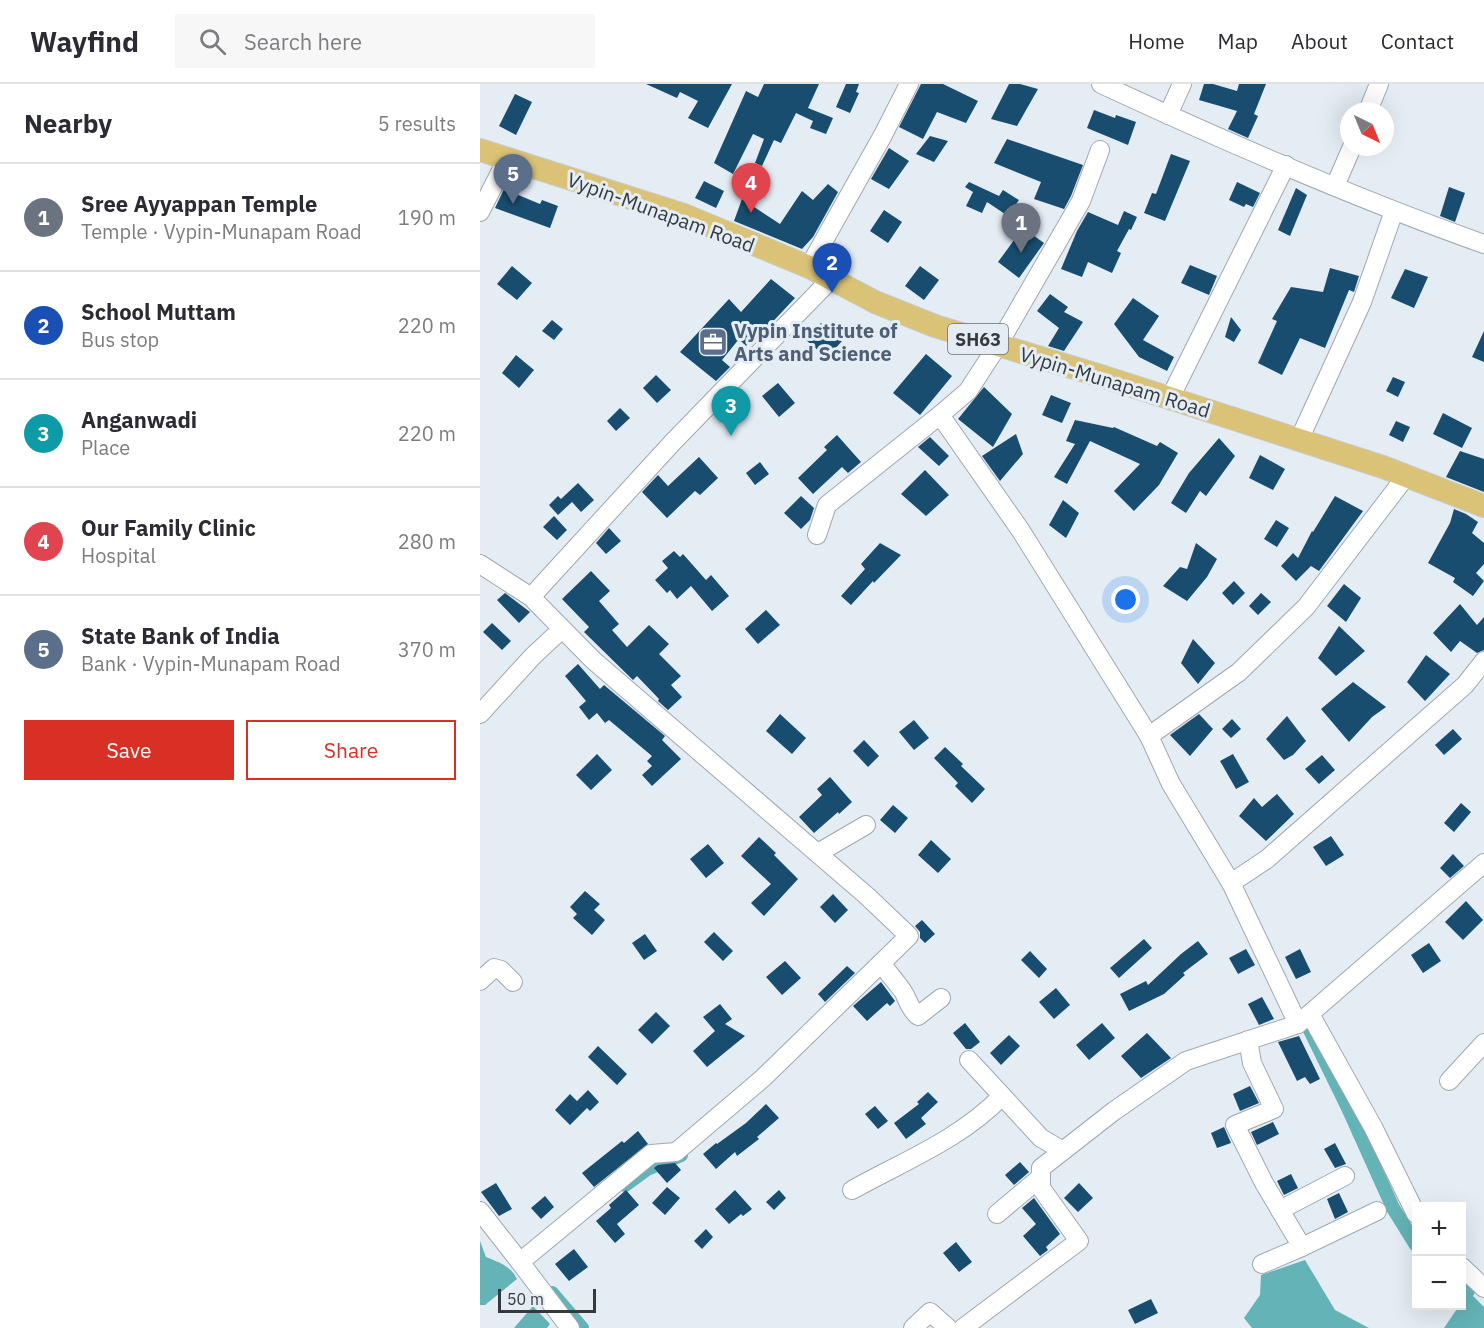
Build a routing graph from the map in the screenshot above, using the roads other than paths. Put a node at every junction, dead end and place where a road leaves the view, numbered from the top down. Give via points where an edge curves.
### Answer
1 (909, 84) edge
2 (1101, 84) edge
3 (1182, 84) edge
4 (1379, 84) edge
5 (1372, 102) edge
6 (1168, 115) junction
7 (480, 150) edge
8 (1100, 150) dead end
9 (1348, 156) edge
10 (507, 159) junction
11 (1286, 165) junction
12 (1335, 186) junction
13 (1394, 211) junction
14 (480, 212) edge
15 (1484, 244) edge
16 (809, 267) junction
17 (832, 278) junction
18 (998, 345) junction
19 (1170, 398) junction
20 (940, 416) junction
21 (1299, 440) junction
22 (1407, 474) junction
23 (1484, 506) edge
24 (817, 534) dead end
25 (480, 564) edge
26 (531, 597) junction
27 (562, 629) junction
28 (1484, 661) edge
29 (480, 714) edge
30 (1149, 736) junction
31 (1201, 810) dead end
32 (866, 825) dead end
33 (818, 853) junction
34 (1484, 863) edge
35 (1235, 880) junction
36 (881, 963) junction
37 (480, 981) edge
38 (513, 982) dead end
39 (941, 998) dead end
40 (1304, 1019) junction
41 (1248, 1041) junction
42 (1484, 1043) edge
43 (969, 1060) dead end
44 (1449, 1082) dead end
45 (1002, 1096) junction
46 (1063, 1151) junction
47 (1345, 1176) dead end
48 (1041, 1177) junction
49 (852, 1190) dead end
50 (1412, 1206) edge
51 (1280, 1210) junction
52 (480, 1211) edge
53 (1377, 1211) dead end
54 (997, 1214) dead end
55 (1302, 1247) junction
56 (519, 1262) junction
57 (1263, 1264) dead end
58 (1466, 1272) edge
59 (1484, 1288) edge
60 (570, 1328) edge
61 (913, 1328) edge
62 (948, 1328) edge
63 (963, 1328) edge

1 - 16 street
2 - 6 street
3 - 6 street
4 - 5 street
6 - 11 street
7 - 10 main road, Vypin-Munapam Road / SH63
8 - 18 street via 1081,201
9 - 12 street
10 - 14 street
10 - 16 main road, Vypin-Munapam Road / SH63 via 684,215
11 - 12 street
11 - 19 street
12 - 13 street
13 - 15 street
13 - 21 street via 1362,302
16 - 17 main road, Vypin-Munapam Road / SH63
17 - 18 main road, Vypin-Munapam Road / SH63 via 908,316
17 - 26 street via 672,443
18 - 19 main road, Vypin-Munapam Road / SH63
18 - 20 street via 968,391
19 - 21 main road, Vypin-Munapam Road / SH63
20 - 24 street via 827,505
20 - 30 street via 1021,531
21 - 22 main road, Vypin-Munapam Road / SH63
22 - 23 main road, Vypin-Munapam Road / SH63
22 - 30 street via 1306,607 1239,672
25 - 26 street
26 - 27 street
27 - 29 street
27 - 33 street
28 - 35 street via 1465,686 1267,859
30 - 35 street via 1171,783
31 - 35 street
32 - 33 street
33 - 36 street via 909,936
34 - 40 street
35 - 40 street
36 - 39 street via 918,1016
36 - 56 street via 763,1078 676,1152 651,1154
37 - 38 street via 494,968
40 - 41 street
40 - 50 street via 1373,1127
41 - 46 street via 1186,1061
41 - 51 street via 1252,1063 1274,1109 1234,1125
42 - 44 street
43 - 45 street
45 - 46 street via 1041,1138
45 - 49 street via 986,1113 909,1161
46 - 48 street via 1041,1168
47 - 51 street
48 - 54 street
48 - 63 street via 1041,1188 1079,1241
51 - 55 street
52 - 56 street
53 - 55 street
55 - 57 street
56 - 60 street
58 - 59 street
61 - 62 street via 930,1312

